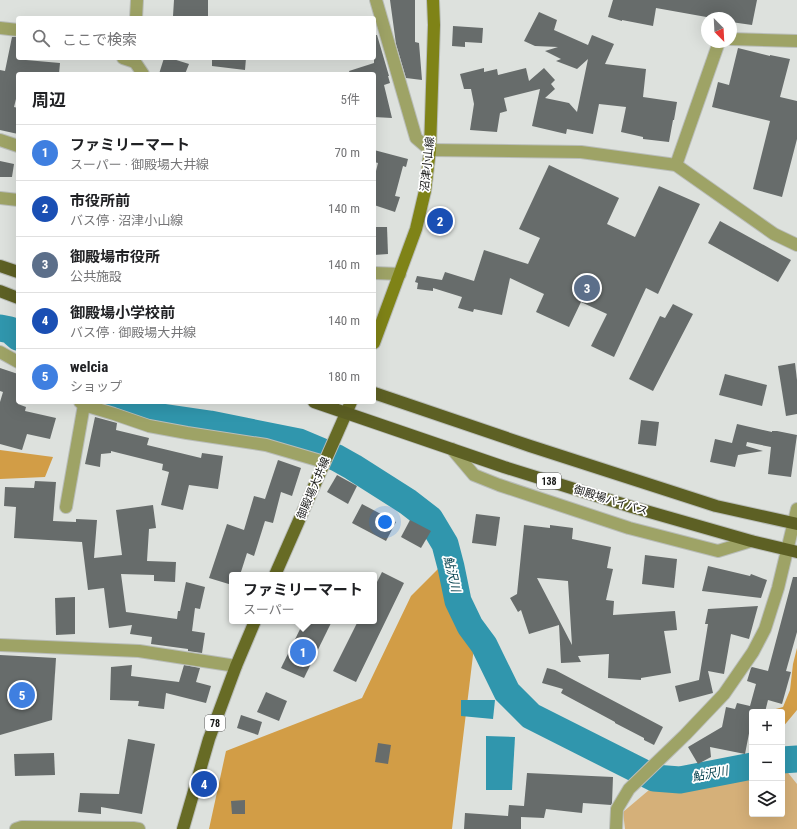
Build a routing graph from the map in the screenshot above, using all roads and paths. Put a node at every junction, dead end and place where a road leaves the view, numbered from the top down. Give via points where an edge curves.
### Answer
1 (137, 0) edge
2 (376, 0) edge
3 (433, 0) edge
4 (136, 16) edge
5 (0, 28) edge
6 (16, 30) edge
7 (737, 39) edge
8 (797, 41) edge
9 (717, 48) edge
10 (135, 60) edge
11 (143, 72) edge
12 (0, 140) edge
13 (16, 145) edge
14 (430, 150) junction
15 (676, 165) junction
16 (0, 198) edge
17 (16, 200) edge
18 (797, 245) edge
19 (0, 266) edge
20 (16, 271) edge
21 (376, 273) edge
22 (400, 274) junction
23 (0, 292) edge
24 (16, 297) edge
25 (376, 338) edge
26 (0, 352) edge
27 (16, 361) edge
28 (376, 394) edge
29 (82, 404) edge
30 (325, 404) edge
31 (348, 408) edge
32 (452, 449) junction
33 (324, 462) junction
34 (66, 507) dead end
35 (797, 509) edge
36 (795, 524) edge
37 (751, 541) junction
38 (792, 551) edge
39 (276, 572) edge
40 (254, 624) edge
41 (0, 645) edge
42 (236, 666) junction
43 (16, 829) edge
44 (138, 829) edge
45 (183, 829) edge
46 (616, 829) edge

1 - 4 street
2 - 14 street via 416,138
3 - 14 main road, 沼津小山線
5 - 6 street
7 - 8 street
9 - 15 street
10 - 11 street
12 - 13 street
14 - 15 street via 581,152
14 - 22 main road, 沼津小山線 via 425,191 416,230
15 - 18 street via 774,234
16 - 17 street
19 - 20 highway
21 - 22 street
22 - 25 main road, 沼津小山線
23 - 24 highway
26 - 27 street
28 - 36 highway, 138 via 716,506
29 - 33 street via 149,426 266,444
29 - 34 street
30 - 31 highway, 御殿場バイパス / 138
31 - 32 highway, 御殿場バイパス / 138
31 - 33 main road, 御殿場大井線
32 - 37 highway, 御殿場バイパス / 138 via 632,508
32 - 37 street via 474,475 499,486 629,528 718,551
33 - 39 main road, 御殿場大井線
35 - 36 street
36 - 38 street
37 - 38 highway, 御殿場バイパス / 138
38 - 46 street via 765,629 753,652 724,694 629,789 617,809
40 - 42 main road, 78
41 - 42 street via 139,651
42 - 45 main road, 78 via 209,738
43 - 44 street

